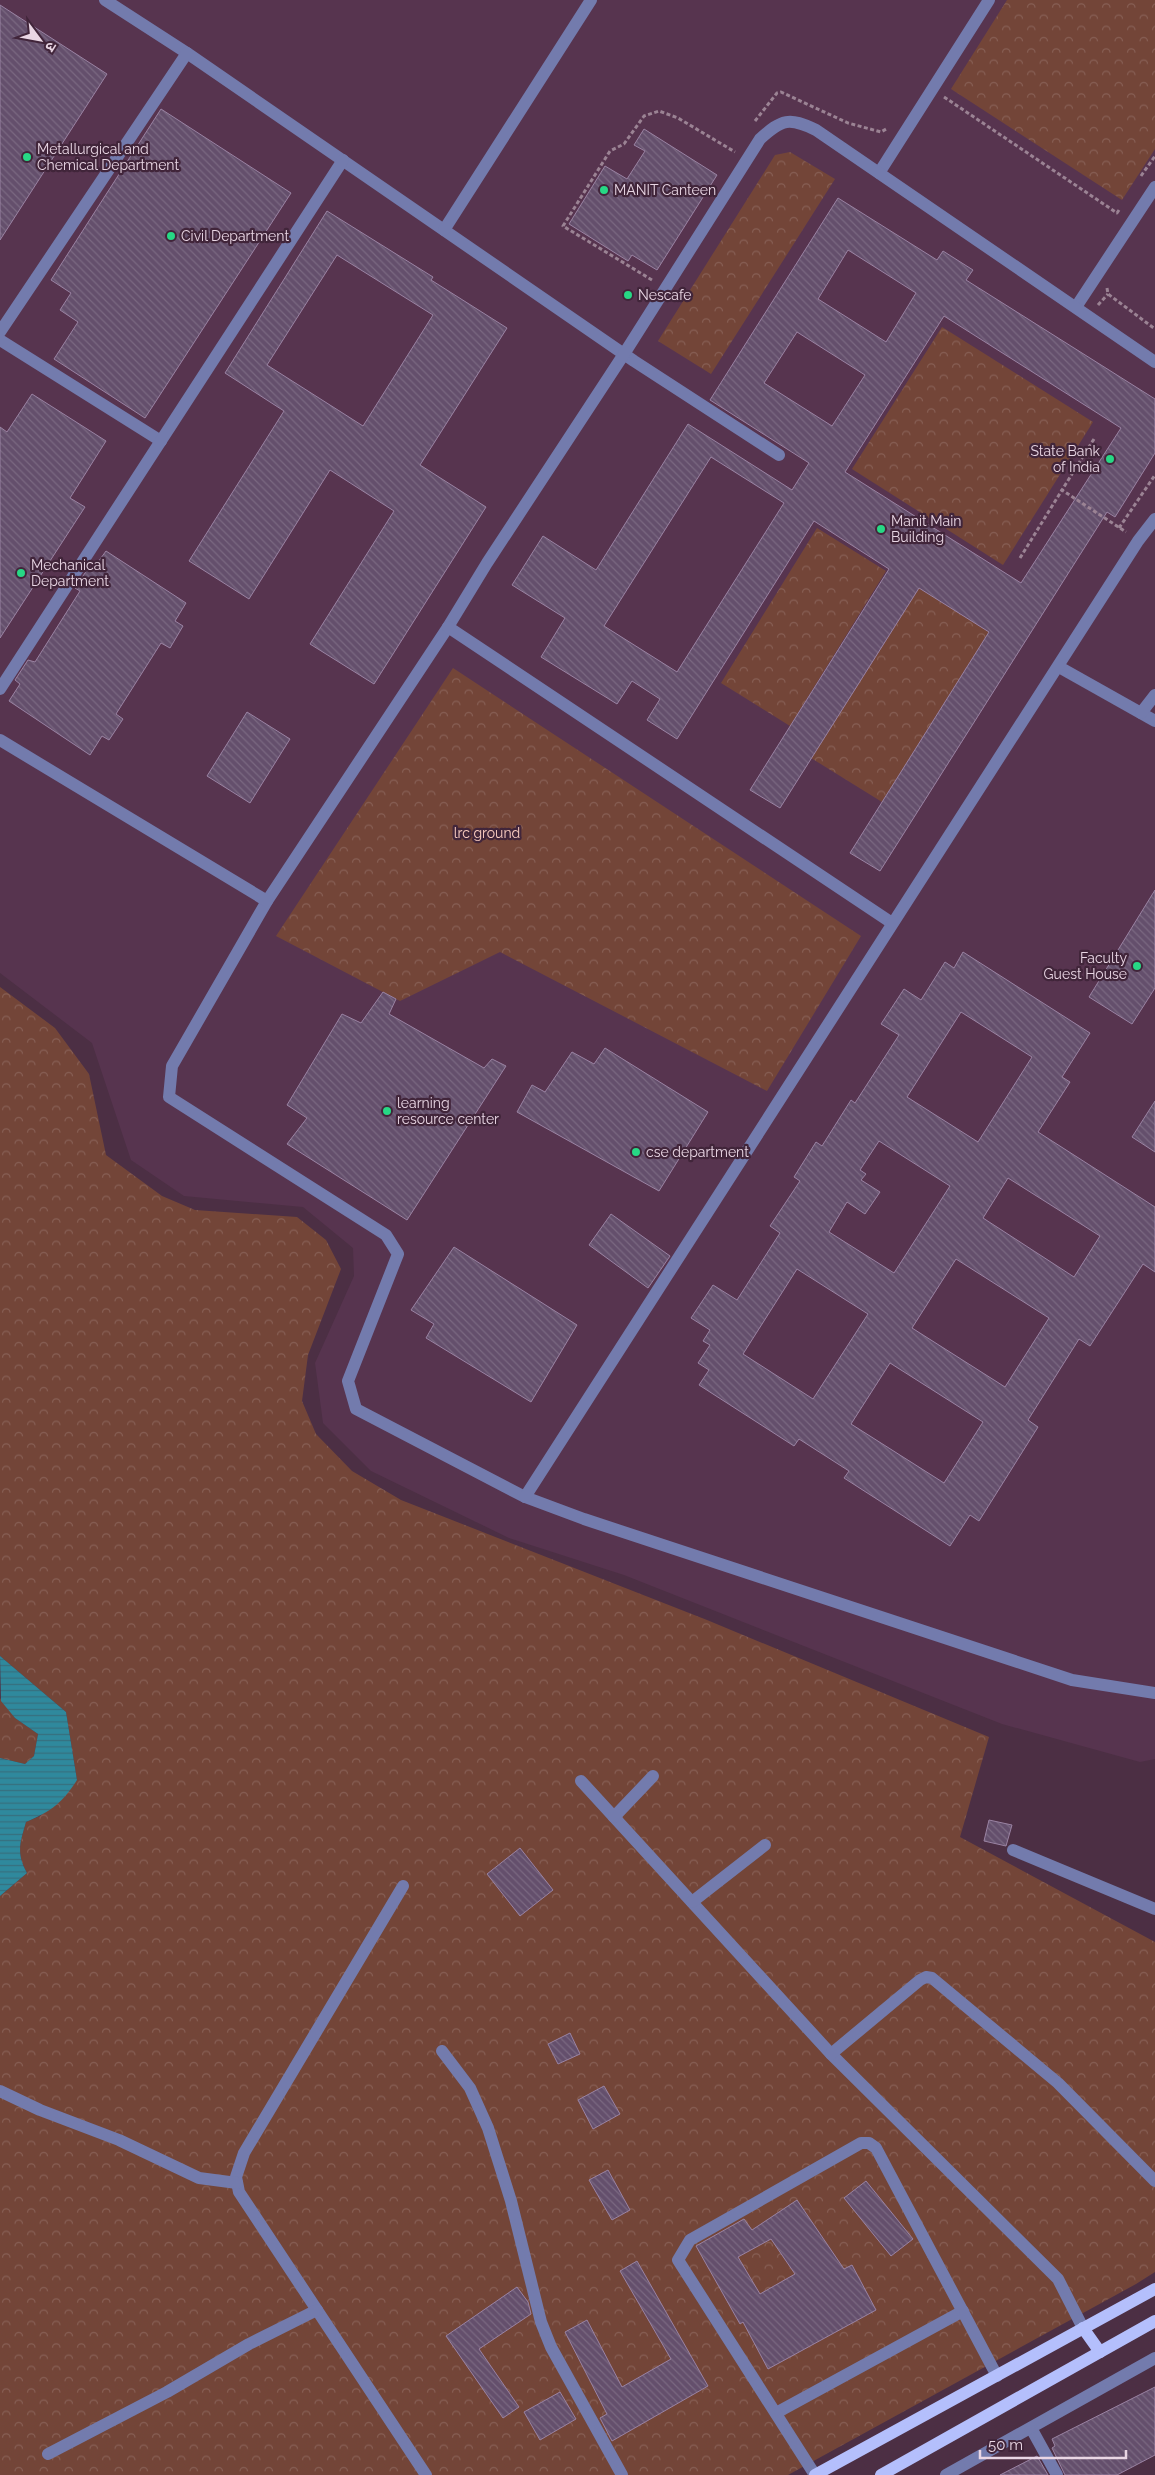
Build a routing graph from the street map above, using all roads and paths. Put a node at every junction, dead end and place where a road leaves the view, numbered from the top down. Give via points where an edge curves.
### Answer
1 (105, 0) edge
2 (591, 0) edge
3 (989, 0) edge
4 (187, 53) junction
5 (941, 95) dead end
6 (894, 126) dead end
7 (749, 129) dead end
8 (739, 144) dead end
9 (734, 152) junction
10 (1155, 156) edge
11 (747, 159) junction
12 (343, 160) junction
13 (879, 173) junction
14 (1139, 180) dead end
15 (1155, 187) edge
16 (1122, 205) dead end
17 (444, 230) junction
18 (1107, 283) dead end
19 (664, 288) junction
20 (1076, 307) junction
21 (1155, 328) edge
22 (0, 332) edge
23 (0, 340) edge
24 (624, 354) junction
25 (1155, 362) edge
26 (1094, 439) dead end
27 (161, 441) junction
28 (779, 454) dead end
29 (1155, 475) edge
30 (1062, 490) junction
31 (1155, 519) edge
32 (1119, 528) junction
33 (1138, 541) junction
34 (1020, 558) dead end
35 (448, 627) junction
36 (1059, 667) junction
37 (0, 688) edge
38 (1155, 695) edge
39 (1141, 713) junction
40 (1155, 721) edge
41 (0, 740) edge
42 (267, 901) junction
43 (892, 923) junction
44 (525, 1497) junction
45 (1155, 1693) edge
46 (652, 1776) dead end
47 (581, 1781) dead end
48 (614, 1817) junction
49 (765, 1845) dead end
50 (1012, 1850) dead end
51 (403, 1886) dead end
52 (692, 1902) junction
53 (1155, 1909) edge
54 (442, 2051) dead end
55 (831, 2054) junction
56 (0, 2092) edge
57 (1155, 2180) edge
58 (237, 2183) junction
59 (1155, 2289) edge
60 (317, 2310) junction
61 (963, 2311) junction
62 (1155, 2321) edge
63 (1083, 2328) junction
64 (1100, 2352) junction
65 (1155, 2358) edge
66 (996, 2376) junction
67 (776, 2413) junction
68 (1030, 2428) junction
69 (48, 2454) dead end
70 (426, 2475) edge
71 (622, 2475) edge
72 (815, 2475) edge
73 (881, 2475) edge
74 (946, 2475) edge
75 (1057, 2475) edge

1 - 4 street
2 - 17 street
3 - 13 street
4 - 12 street
4 - 22 street
5 - 16 path via 1117,213
6 - 7 path via 881,132 848,123 781,92
8 - 9 path
9 - 11 path
9 - 19 path via 659,110 644,116 624,144 610,151 563,226
10 - 14 path
11 - 13 street via 760,139 776,124 796,120
11 - 19 street
12 - 17 street
12 - 27 street
13 - 20 street
15 - 20 street
17 - 24 street
18 - 21 path via 1108,294
19 - 24 street
20 - 25 street
23 - 27 street
24 - 28 street
24 - 35 street
26 - 30 path
27 - 37 street
29 - 32 path
30 - 32 path
30 - 34 path
31 - 33 street
32 - 33 path
33 - 36 street
35 - 42 street
35 - 43 street
36 - 39 street
36 - 43 street
38 - 39 street
39 - 40 street
41 - 42 street
42 - 44 street via 172,1066 170,1097 386,1234 398,1254 348,1381 356,1410
43 - 44 street
44 - 45 street via 1072,1680
46 - 48 street
47 - 48 street
48 - 52 street
49 - 52 street
50 - 53 street
51 - 58 street via 244,2154 236,2176
52 - 55 street
54 - 71 street via 470,2088 488,2128 512,2201 551,2347
55 - 57 street via 920,1980 926,1976 932,1978 1058,2083
55 - 63 street via 1058,2278
56 - 58 street via 119,2140 200,2178
58 - 60 street via 239,2192
59 - 63 main road
60 - 69 street
60 - 70 street
61 - 66 street
61 - 67 street
61 - 67 street via 876,2148 869,2143 861,2143 690,2240 678,2260
62 - 64 main road
63 - 64 main road
63 - 66 main road
64 - 73 main road
65 - 68 street
66 - 72 main road
67 - 72 street
68 - 74 street
68 - 75 street

